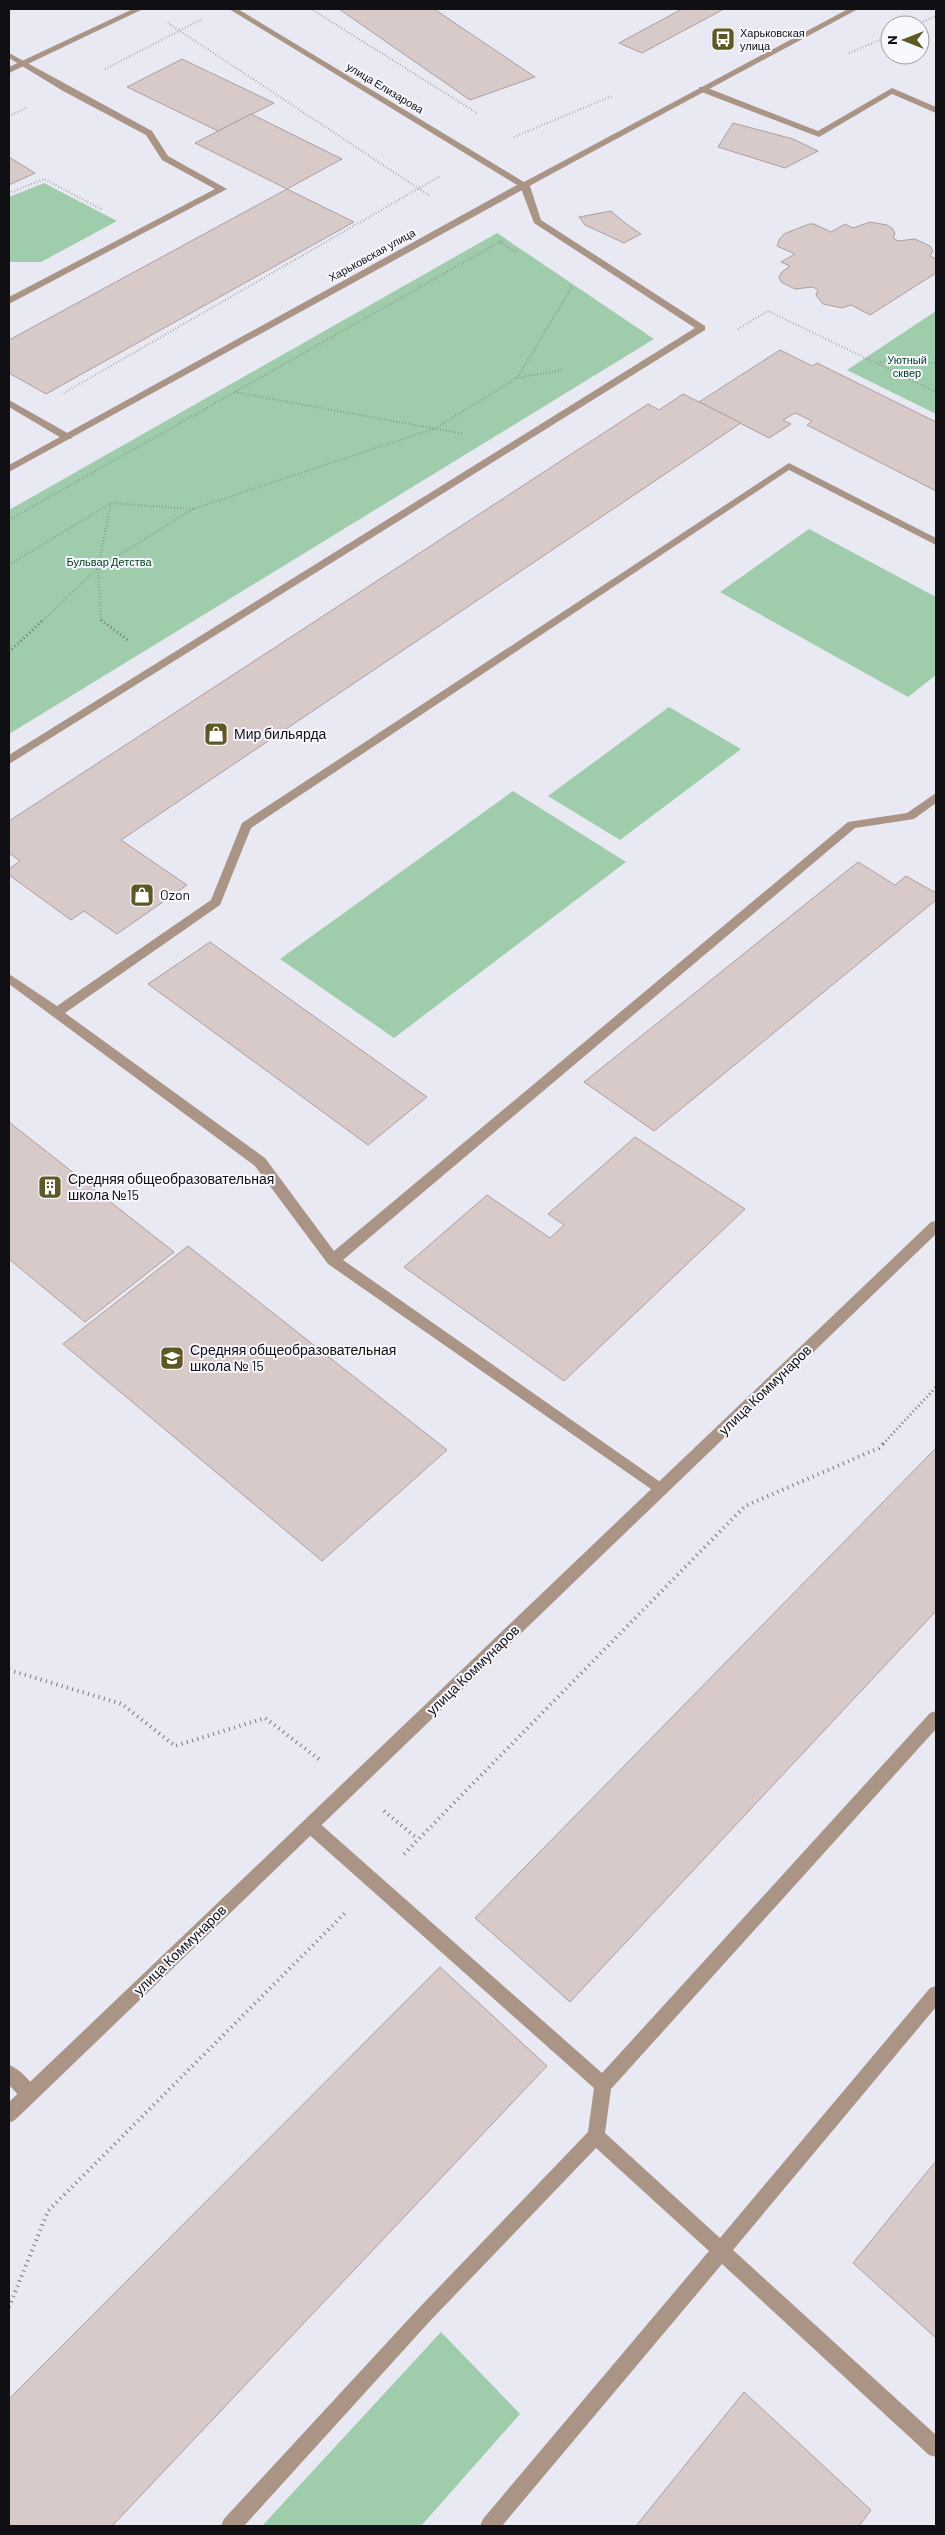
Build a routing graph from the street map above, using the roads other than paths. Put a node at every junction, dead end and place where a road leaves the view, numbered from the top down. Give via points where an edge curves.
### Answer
1 (139, 9) edge
2 (233, 9) edge
3 (854, 9) edge
4 (9, 55) edge
5 (21, 64) junction
6 (9, 70) edge
7 (702, 89) junction
8 (936, 110) edge
9 (524, 186) junction
10 (9, 302) edge
11 (9, 403) edge
12 (67, 437) junction
13 (9, 469) edge
14 (936, 542) edge
15 (9, 760) edge
16 (936, 797) edge
17 (9, 978) edge
18 (56, 1013) junction
19 (936, 1226) edge
20 (332, 1260) junction
21 (661, 1490) junction
22 (936, 1718) edge
23 (311, 1826) junction
24 (936, 1994) edge
25 (9, 2073) edge
26 (603, 2085) junction
27 (29, 2094) junction
28 (9, 2114) edge
29 (596, 2136) junction
30 (721, 2251) junction
31 (936, 2448) edge
32 (231, 2526) edge
33 (490, 2526) edge

1 - 5 street
2 - 9 street, улица Елизарова
3 - 7 street, Харьковская улица
4 - 5 street
5 - 6 street
5 - 10 street via 149,134 165,158 222,189
7 - 8 street via 819,134 892,91
7 - 9 street, Харьковская улица
9 - 12 street, Харьковская улица
9 - 15 street via 536,221 702,328
11 - 12 street
12 - 13 street, Харьковская улица
14 - 18 street via 789,466 246,826 216,902
16 - 20 street via 910,816 852,825
17 - 18 street
18 - 20 street via 260,1162
19 - 21 street, улица Коммунаров
20 - 21 street
21 - 23 street, улица Коммунаров
22 - 26 street
23 - 26 street
23 - 27 street, улица Коммунаров
24 - 30 street
25 - 27 street
26 - 29 street
27 - 28 street, улица Коммунаров
29 - 30 street
29 - 32 street via 424,2315
30 - 31 street
30 - 33 street

